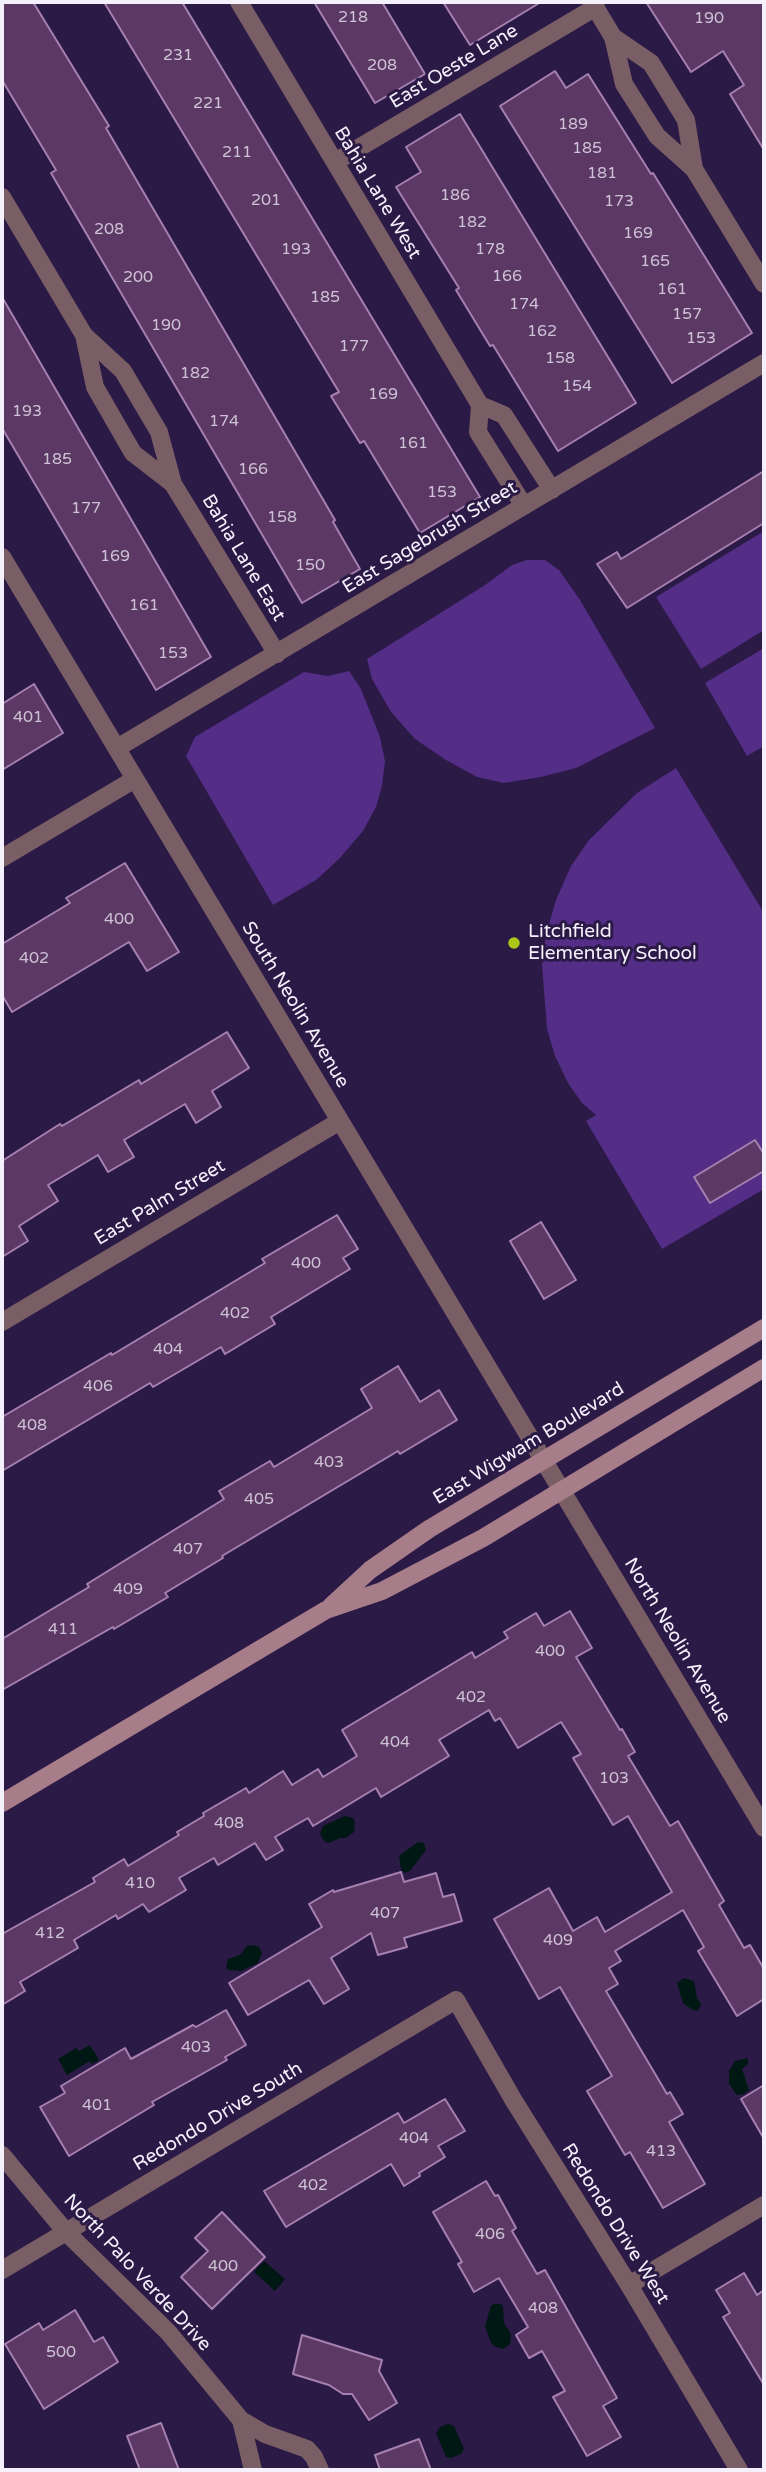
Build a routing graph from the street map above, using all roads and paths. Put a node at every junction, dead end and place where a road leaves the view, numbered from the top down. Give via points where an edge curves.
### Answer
1 (239, 2) edge
2 (594, 4) edge
3 (613, 37) junction
4 (335, 162) junction
5 (694, 169) junction
6 (2, 197) edge
7 (764, 285) edge
8 (84, 335) junction
9 (764, 363) edge
10 (480, 405) junction
11 (173, 484) junction
12 (552, 490) junction
13 (524, 506) junction
14 (2, 556) edge
15 (277, 654) junction
16 (117, 748) junction
17 (135, 779) junction
18 (2, 858) edge
19 (340, 1121) junction
20 (2, 1322) edge
21 (764, 1328) edge
22 (764, 1368) edge
23 (543, 1459) junction
24 (557, 1483) junction
25 (326, 1610) junction
26 (2, 1803) edge
27 (764, 1828) edge
28 (456, 2000) joint
29 (2, 2155) edge
30 (764, 2204) edge
31 (66, 2232) junction
32 (2, 2270) edge
33 (629, 2285) junction
34 (242, 2420) junction
35 (253, 2470) edge
36 (320, 2470) edge
37 (738, 2470) edge

1 - 4 street, Bahia Lane West
2 - 3 street
2 - 4 street, East Oeste Lane
3 - 5 street via 624,84 657,136
3 - 5 street via 651,63 686,120
4 - 10 street, Bahia Lane West
5 - 7 street
6 - 8 street, Bahia Lane East
8 - 11 street, Bahia Lane East via 123,371 159,432
8 - 11 street, Bahia Lane East via 95,387 133,453
9 - 12 street, East Sagebrush Street
10 - 12 street via 504,415
10 - 13 street via 478,432
11 - 15 street, Bahia Lane East
12 - 13 street, East Sagebrush Street
13 - 15 street, East Sagebrush Street
14 - 16 street, South Neolin Avenue
15 - 16 street, East Sagebrush Street
16 - 17 street, South Neolin Avenue
17 - 18 street
17 - 19 street, South Neolin Avenue
19 - 20 street, East Palm Street
19 - 23 street, South Neolin Avenue
21 - 23 street, East Wigwam Boulevard
22 - 24 street, East Wigwam Boulevard
23 - 24 street, South Neolin Avenue
23 - 25 street, East Wigwam Boulevard via 370,1570
24 - 25 street, East Wigwam Boulevard via 483,1538 382,1591
24 - 27 street, North Neolin Avenue
25 - 26 street, East Wigwam Boulevard
28 - 31 street, Redondo Drive South
28 - 33 street, Redondo Drive West
29 - 31 street, North Palo Verde Drive
30 - 33 street
31 - 32 street, Redondo Drive South
31 - 34 street, North Palo Verde Drive via 168,2332
33 - 37 street, Redondo Drive West
34 - 35 street, North Palo Verde Drive
34 - 36 street, North Palo Verde Drive via 307,2449

